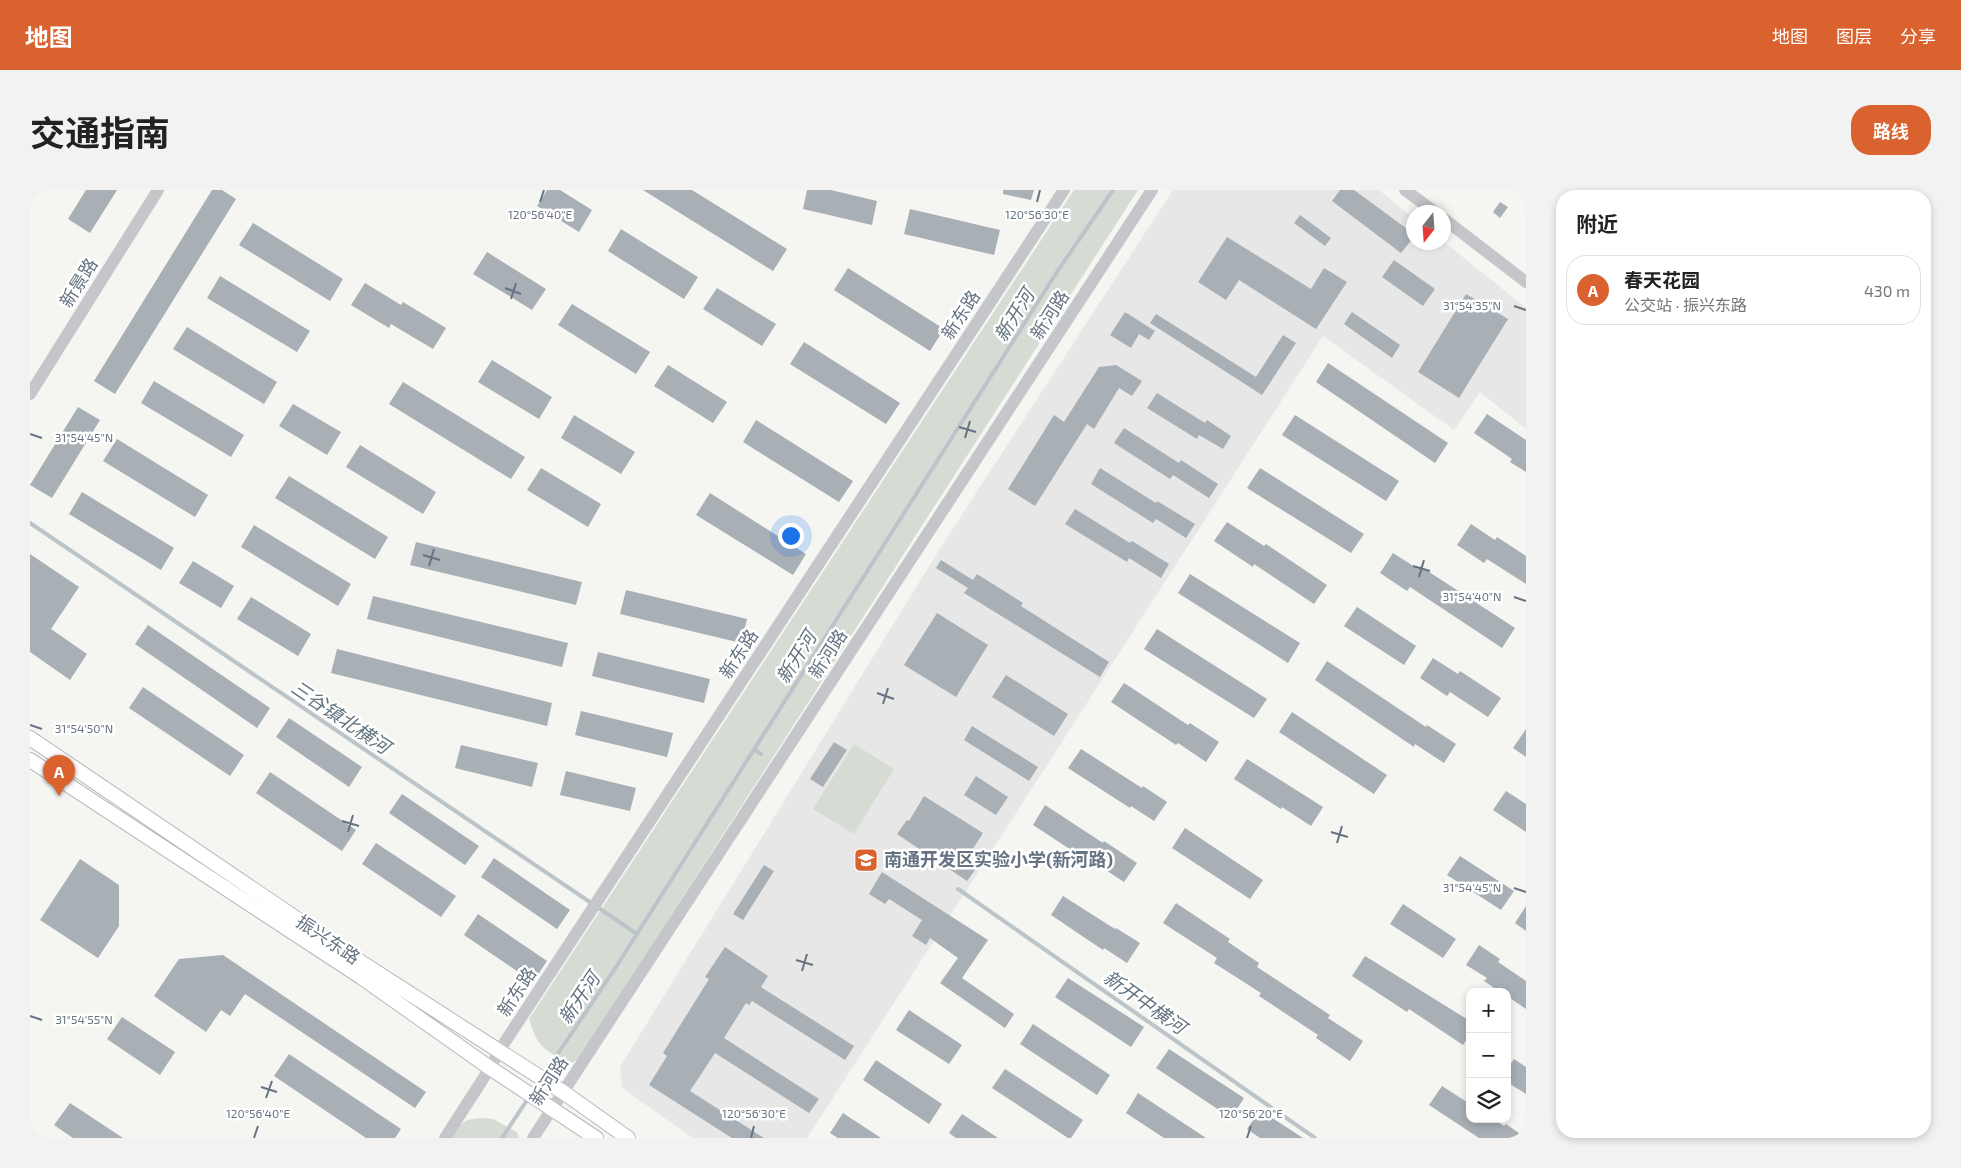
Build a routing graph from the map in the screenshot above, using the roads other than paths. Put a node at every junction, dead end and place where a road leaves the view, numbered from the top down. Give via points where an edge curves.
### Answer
1 (158, 190) edge
2 (1064, 190) edge
3 (1152, 190) edge
4 (1405, 190) edge
5 (1425, 205) edge
6 (1451, 224) edge
7 (1526, 282) edge
8 (30, 394) edge
9 (30, 738) edge
10 (30, 760) edge
11 (499, 1052) junction
12 (490, 1068) junction
13 (563, 1092) junction
14 (547, 1105) junction
15 (444, 1138) edge
16 (533, 1138) edge
17 (596, 1138) edge
18 (628, 1138) edge

1 - 8 street, 新景路
2 - 11 street, 新东路
3 - 13 street, 新河路
4 - 5 street
6 - 7 street
9 - 11 main road, 振兴东路 via 351,956
10 - 12 main road, 振兴东路 via 360,977
11 - 12 street, 新东路
11 - 13 main road, 振兴东路
12 - 14 main road, 振兴东路
12 - 15 street, 新东路
13 - 14 street, 新河路
13 - 18 main road, 振兴东路
14 - 16 street, 新河路
14 - 17 main road, 振兴东路

